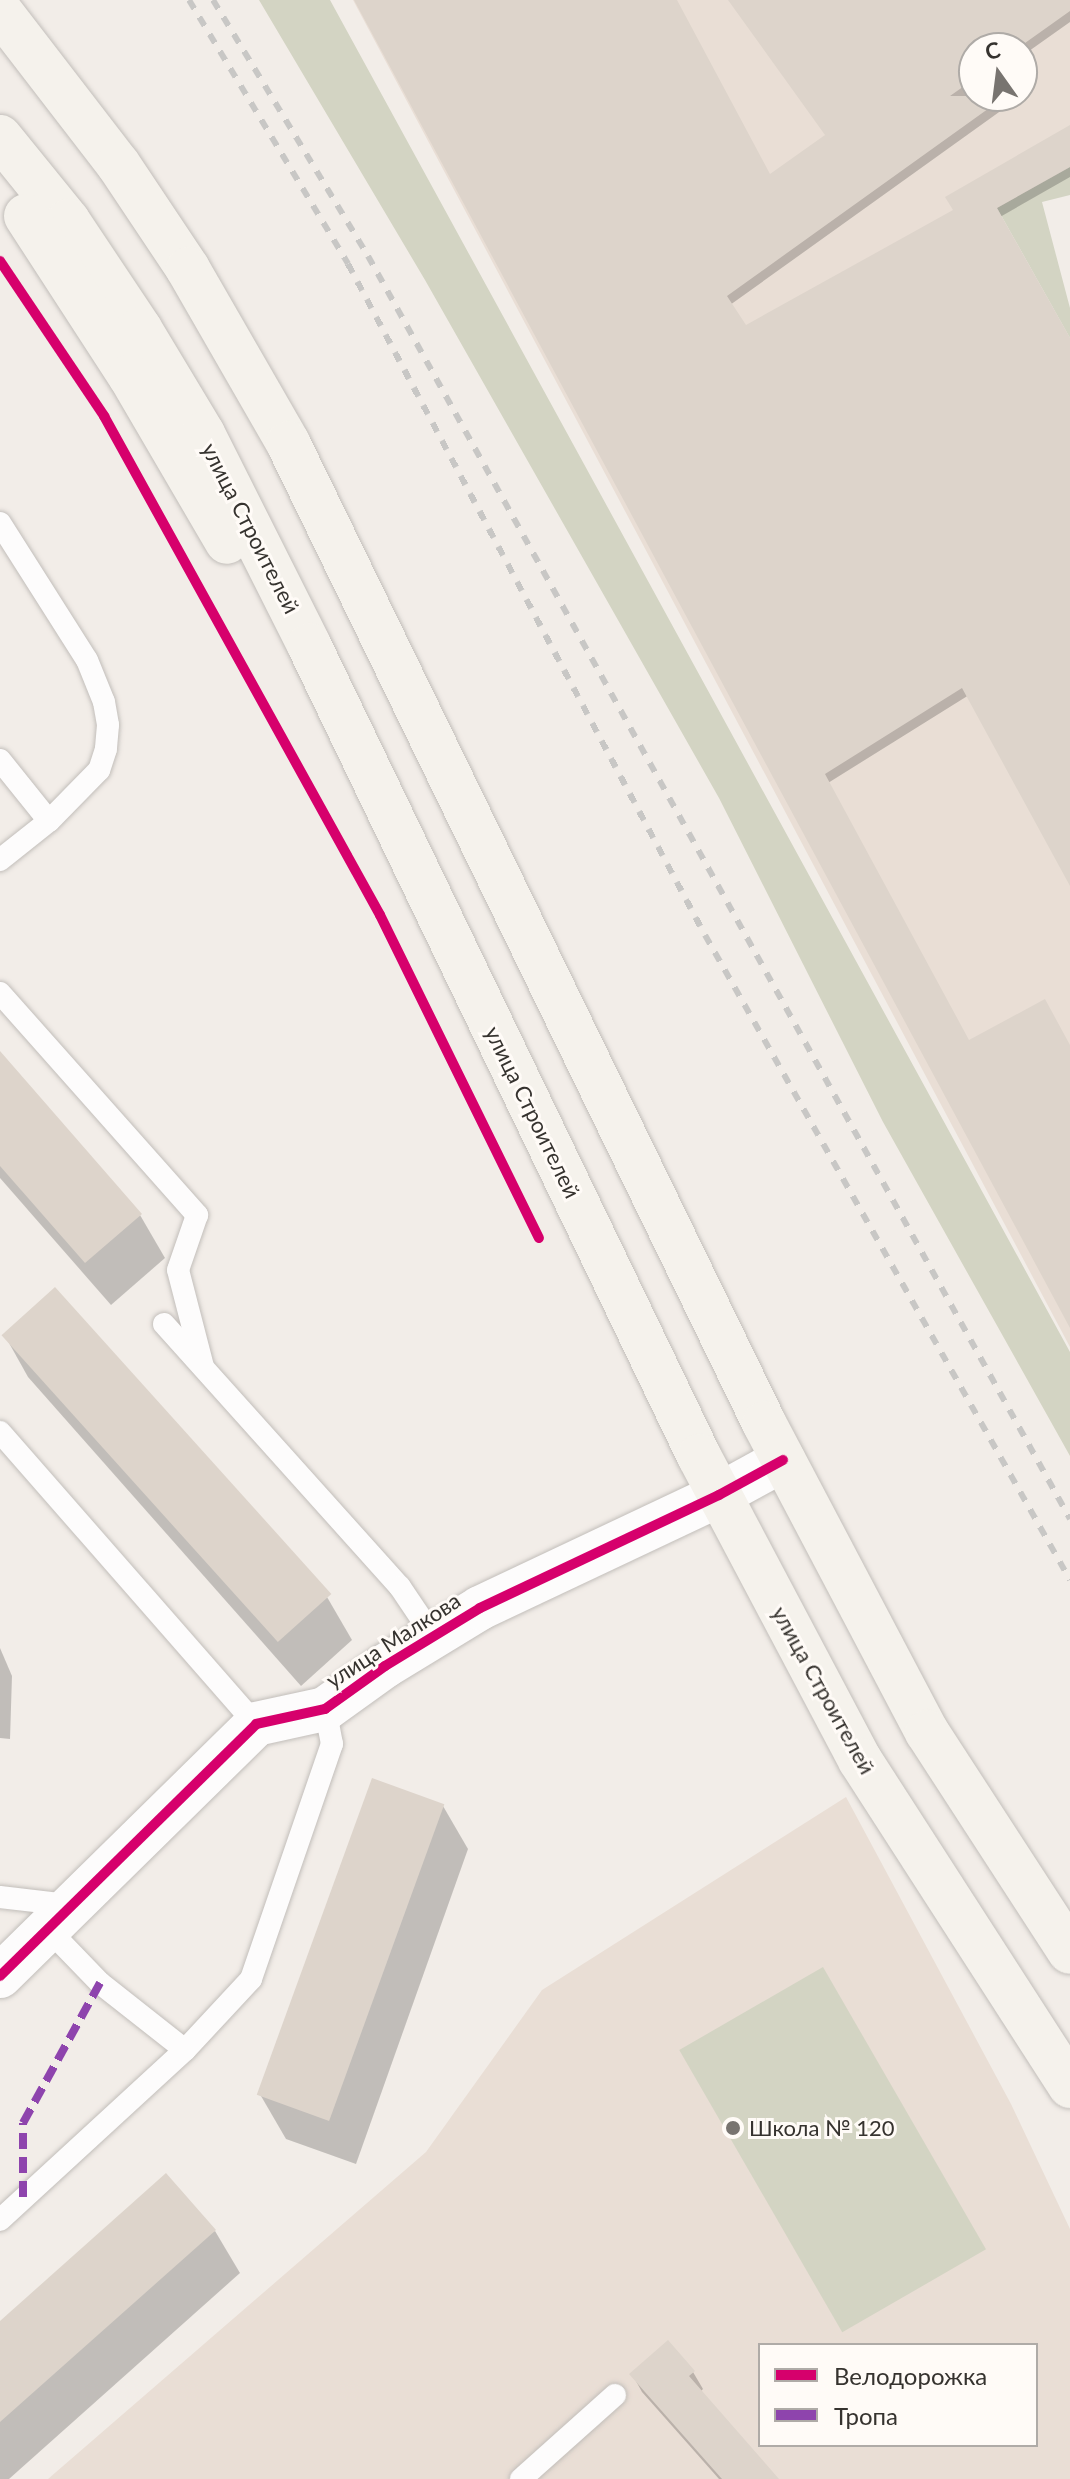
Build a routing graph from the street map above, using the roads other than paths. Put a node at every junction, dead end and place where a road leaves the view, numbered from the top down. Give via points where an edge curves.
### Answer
1 (0, 1) edge
2 (0, 11) edge
3 (0, 137) edge
4 (118, 164) junction
5 (0, 183) edge
6 (0, 523) edge
7 (309, 645) junction
8 (0, 760) edge
9 (49, 821) junction
10 (0, 860) edge
11 (0, 993) edge
12 (164, 1324) dead end
13 (203, 1367) junction
14 (0, 1432) edge
15 (783, 1460) junction
16 (719, 1495) junction
17 (433, 1636) junction
18 (325, 1709) junction
19 (256, 1724) junction
20 (0, 1897) edge
21 (57, 1916) junction
22 (1070, 1952) edge
23 (0, 1976) edge
24 (185, 2050) junction
25 (1070, 2086) edge
26 (0, 2220) edge
27 (615, 2395) dead end
28 (521, 2479) edge

1 - 4 main road
2 - 4 main road
3 - 7 main road, улица Строителей via 68,221 140,329 203,434
4 - 15 main road via 188,269 288,443
5 - 7 main road via 105,336 233,554
6 - 9 lane via 87,660 108,725 99,770
7 - 16 main road, улица Строителей
8 - 9 lane
9 - 10 lane
11 - 13 lane via 197,1215 178,1270
12 - 13 lane
13 - 17 lane via 400,1587
14 - 19 lane
15 - 16 street, улица Малкова
15 - 22 main road via 927,1732
16 - 17 street, улица Малкова via 480,1608
16 - 25 main road, улица Строителей via 860,1760
17 - 18 street, улица Малкова
18 - 19 street, улица Малкова
18 - 24 lane via 332,1744 251,1979
19 - 21 street
20 - 21 lane
21 - 23 street
21 - 24 lane via 100,1983
24 - 26 lane
27 - 28 lane

